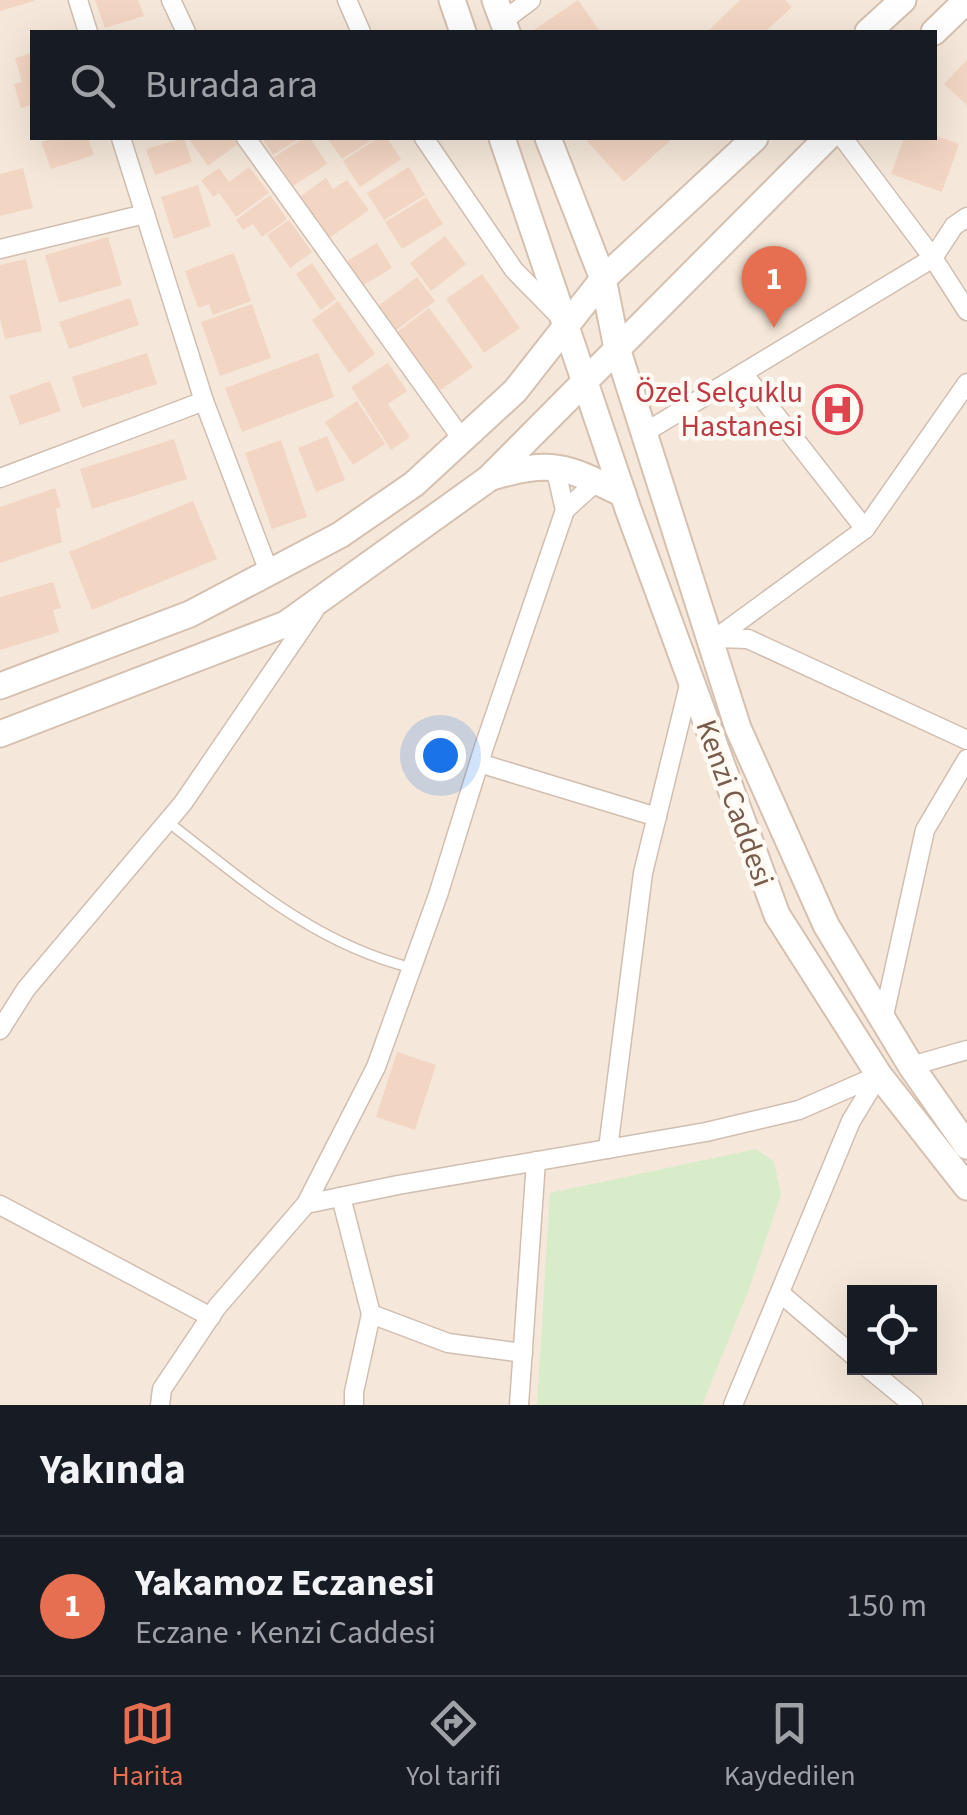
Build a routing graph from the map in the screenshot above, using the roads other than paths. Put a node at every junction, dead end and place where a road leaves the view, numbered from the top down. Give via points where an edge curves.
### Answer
1 (78, 0) edge
2 (171, 0) edge
3 (347, 0) edge
4 (452, 0) edge
5 (531, 0) edge
6 (903, 0) edge
7 (966, 0) edge
8 (502, 18) edge
9 (87, 30) edge
10 (185, 30) edge
11 (359, 30) edge
12 (463, 30) edge
13 (870, 30) edge
14 (936, 30) edge
15 (122, 140) edge
16 (247, 140) edge
17 (425, 140) edge
18 (503, 140) edge
19 (549, 140) edge
20 (753, 140) edge
21 (825, 140) edge
22 (844, 140) edge
23 (145, 214) junction
24 (967, 217) edge
25 (0, 248) edge
26 (933, 258) junction
27 (604, 279) junction
28 (967, 311) edge
29 (568, 324) junction
30 (617, 348) junction
31 (743, 373) junction
32 (584, 379) junction
33 (967, 382) edge
34 (204, 400) junction
35 (644, 432) junction
36 (462, 439) junction
37 (555, 467) junction
38 (0, 478) edge
39 (488, 478) junction
40 (596, 482) junction
41 (622, 494) junction
42 (566, 510) junction
43 (865, 530) junction
44 (269, 572) junction
45 (321, 602) junction
46 (690, 681) junction
47 (0, 686) edge
48 (0, 734) edge
49 (967, 740) edge
50 (967, 759) edge
51 (479, 763) junction
52 (657, 816) junction
53 (168, 821) junction
54 (412, 968) junction
55 (884, 1020) junction
56 (0, 1030) edge
57 (967, 1050) edge
58 (911, 1066) junction
59 (879, 1074) junction
60 (967, 1146) edge
61 (608, 1149) junction
62 (536, 1161) junction
63 (967, 1186) edge
64 (342, 1197) junction
65 (306, 1204) junction
66 (0, 1205) edge
67 (780, 1293) junction
68 (371, 1314) junction
69 (210, 1317) junction
70 (847, 1350) edge
71 (522, 1353) junction
72 (877, 1375) edge
73 (160, 1405) edge
74 (354, 1405) edge
75 (519, 1405) edge
76 (733, 1405) edge
77 (913, 1405) edge

1 - 9 street
2 - 10 street
3 - 11 street
4 - 12 main road
5 - 8 street
6 - 13 main road
7 - 14 main road
15 - 23 street
16 - 36 street
17 - 29 street via 514,270
18 - 29 main road, Kenzi Caddesi
19 - 27 main road, Kenzi Caddesi
20 - 27 main road
21 - 30 main road
22 - 26 street
23 - 25 street
23 - 34 street
24 - 26 street
26 - 28 street
26 - 31 street
27 - 29 main road
27 - 30 main road, Kenzi Caddesi
29 - 32 main road, Kenzi Caddesi
29 - 36 main road via 515,391
30 - 32 main road
30 - 35 main road, Kenzi Caddesi
31 - 35 street
31 - 43 street
32 - 39 main road
32 - 41 main road, Kenzi Caddesi
33 - 43 street
34 - 38 street
34 - 44 street
35 - 55 main road, Kenzi Caddesi via 738,728 826,925
36 - 44 main road via 414,484 340,535
37 - 39 main road via 529,466
37 - 40 main road
37 - 42 street
39 - 45 main road
40 - 41 main road
40 - 42 street
41 - 46 main road, Kenzi Caddesi
42 - 51 street
43 - 49 street via 716,638 748,640
44 - 47 main road via 190,614
45 - 48 main road via 286,624
45 - 53 street
46 - 52 street
46 - 59 main road, Kenzi Caddesi via 777,916
50 - 55 street via 925,830
51 - 52 street
51 - 54 street
52 - 61 street via 643,873
53 - 54 lane via 313,930
53 - 56 street
54 - 65 street via 376,1067
55 - 58 main road, Kenzi Caddesi
57 - 58 street
58 - 60 main road, Kenzi Caddesi
59 - 61 street via 799,1110
59 - 63 main road, Kenzi Caddesi
59 - 67 street via 851,1121
61 - 62 street
62 - 64 street
62 - 71 street
64 - 65 street
64 - 68 street
65 - 69 street
66 - 69 street
67 - 70 street
67 - 76 street
68 - 71 street via 448,1343
68 - 74 street
69 - 73 street via 162,1389
71 - 75 street
72 - 77 street

